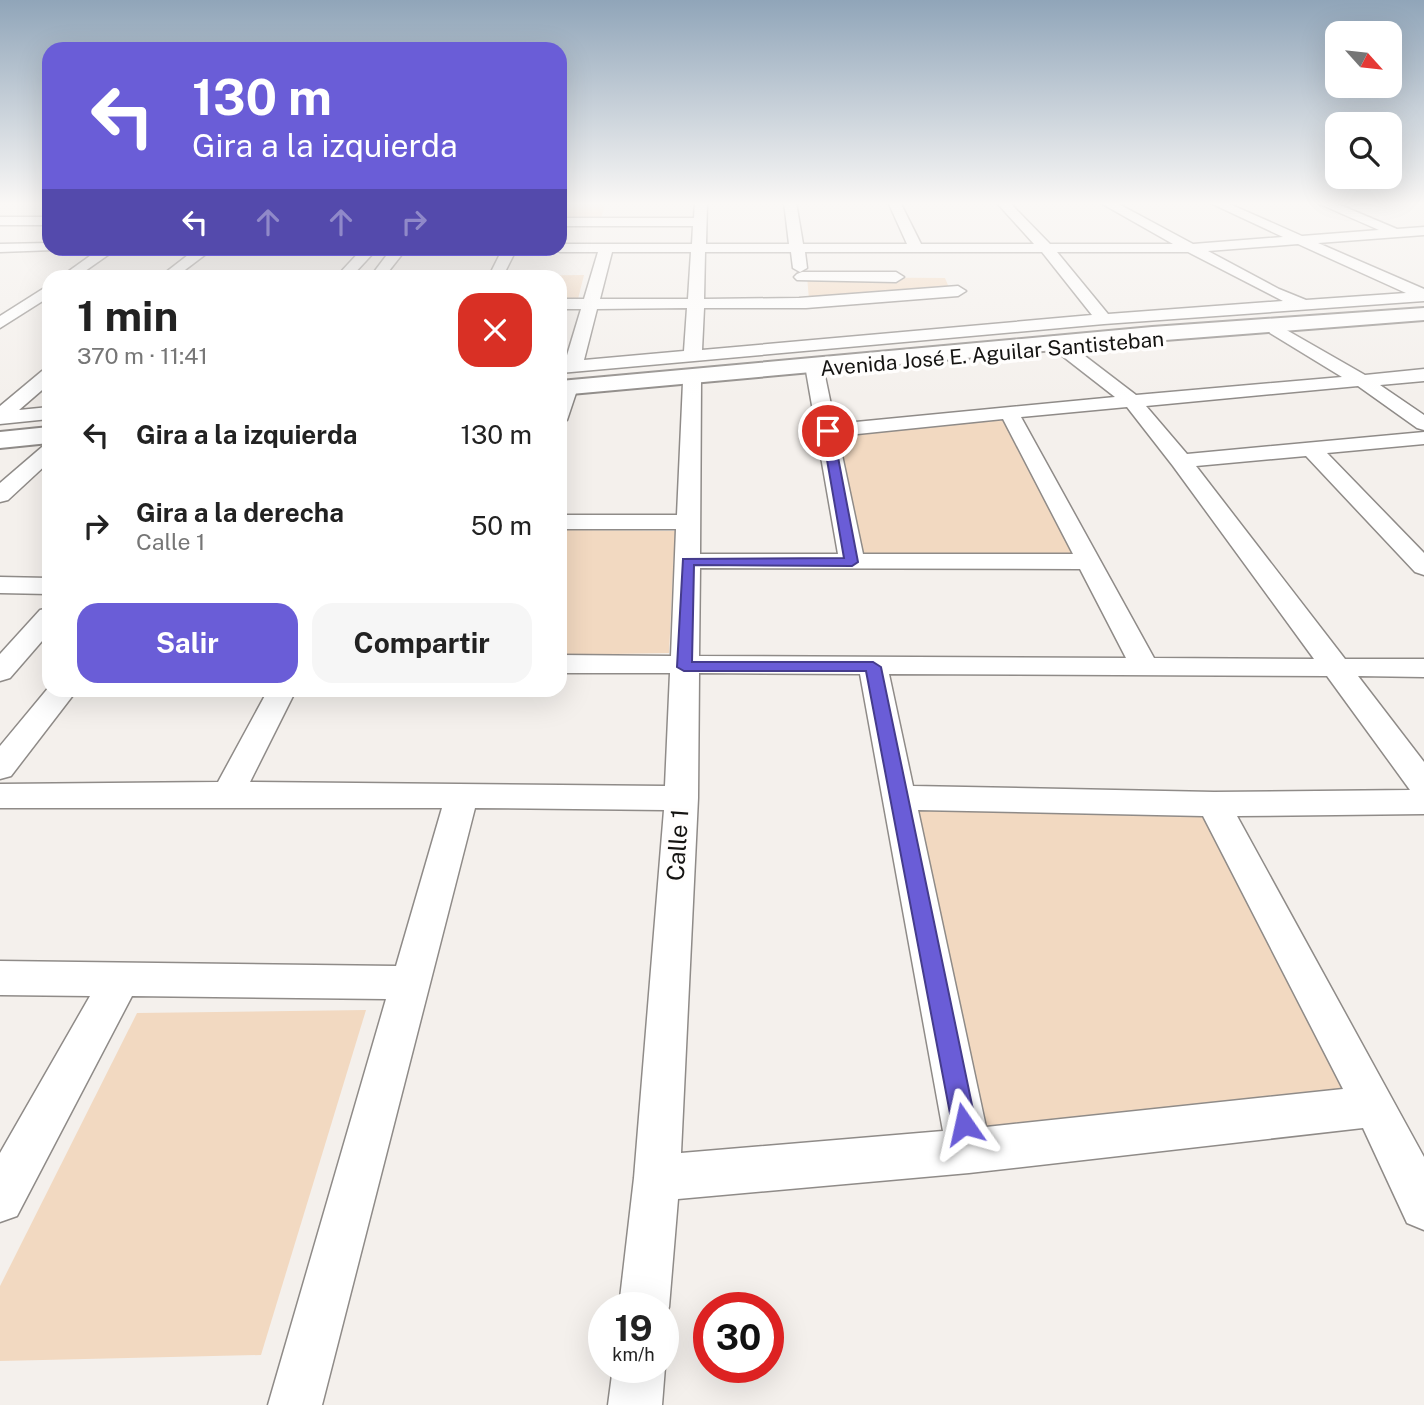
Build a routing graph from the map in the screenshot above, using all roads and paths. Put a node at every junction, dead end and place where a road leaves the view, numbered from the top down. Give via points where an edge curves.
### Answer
1 (601, 268) edge
2 (698, 268) edge
3 (800, 268) edge
4 (941, 268) edge
5 (1062, 268) edge
6 (1230, 268) edge
7 (1361, 268) edge
8 (802, 277) junction
9 (911, 277) dead end
10 (42, 294) edge
11 (1424, 295) edge
12 (964, 301) junction
13 (1424, 302) edge
14 (591, 303) junction
15 (696, 303) junction
16 (567, 304) edge
17 (1297, 304) junction
18 (1424, 317) edge
19 (38, 319) dead end
20 (808, 319) junction
21 (1104, 319) junction
22 (2, 320) edge
23 (1276, 329) junction
24 (980, 330) junction
25 (1062, 347) junction
26 (692, 369) junction
27 (567, 370) edge
28 (815, 371) junction
29 (1424, 375) edge
30 (1361, 380) junction
31 (42, 381) edge
32 (567, 381) edge
33 (567, 381) edge
34 (567, 381) edge
35 (567, 381) edge
36 (1131, 400) junction
37 (1009, 412) junction
38 (42, 414) edge
39 (0, 417) edge
40 (42, 421) edge
41 (1424, 424) edge
42 (0, 425) edge
43 (828, 431) junction
44 (42, 436) edge
45 (1424, 438) edge
46 (0, 439) edge
47 (42, 443) edge
48 (0, 447) edge
49 (1311, 449) junction
50 (42, 457) edge
51 (1181, 461) junction
52 (0, 495) edge
53 (567, 522) edge
54 (688, 522) junction
55 (687, 561) junction
56 (852, 562) junction
57 (1090, 562) junction
58 (1424, 566) edge
59 (0, 585) edge
60 (42, 586) edge
61 (42, 624) edge
62 (567, 664) edge
63 (684, 667) junction
64 (873, 667) junction
65 (1145, 667) junction
66 (1335, 668) junction
67 (1424, 668) edge
68 (0, 672) edge
69 (56, 697) edge
70 (278, 697) edge
71 (0, 768) edge
72 (1424, 785) edge
73 (228, 794) junction
74 (0, 796) edge
75 (462, 796) junction
76 (681, 798) junction
77 (901, 798) junction
78 (1424, 802) edge
79 (1214, 804) junction
80 (0, 978) edge
81 (120, 980) junction
82 (412, 983) junction
83 (1375, 1106) junction
84 (969, 1151) junction
85 (657, 1178) junction
86 (0, 1199) edge
87 (1424, 1206) edge
88 (646, 1292) edge
89 (637, 1383) edge
90 (295, 1405) edge
91 (635, 1405) edge

1 - 14 street
2 - 15 street, Calle 1
3 - 8 street
4 - 12 street
5 - 21 street
6 - 17 street
7 - 11 street
8 - 9 street
8 - 20 street
10 - 22 street
11 - 17 street, Avenida José E. Aguilar Santisteban
12 - 20 street
12 - 24 street
13 - 32 main road, Avenida José E. Aguilar Santisteban via 1139,323
14 - 15 street
14 - 16 street
14 - 27 street
15 - 20 street
15 - 26 street, Calle 1
17 - 21 street, Avenida José E. Aguilar Santisteban
18 - 23 street, Avenida José E. Aguilar Santisteban
18 - 33 main road, Avenida José E. Aguilar Santisteban
19 - 22 street
20 - 24 street, Avenida José E. Aguilar Santisteban
20 - 26 street, Avenida José E. Aguilar Santisteban
21 - 24 street, Avenida José E. Aguilar Santisteban
23 - 25 street, Avenida José E. Aguilar Santisteban
23 - 30 street
25 - 28 street, Avenida José E. Aguilar Santisteban
25 - 36 street
26 - 28 street, Avenida José E. Aguilar Santisteban
26 - 34 street, Avenida José E. Aguilar Santisteban
26 - 35 street, Avenida José E. Aguilar Santisteban
26 - 54 street, Calle 1
28 - 43 street
29 - 30 street
30 - 36 street
30 - 41 street
31 - 39 street
36 - 37 street
36 - 51 street
37 - 43 street
37 - 57 street
38 - 39 street
40 - 42 main road
43 - 56 street
44 - 46 main road
45 - 49 street
47 - 48 street
49 - 51 street
49 - 58 street
50 - 52 street
51 - 66 street
53 - 54 street
54 - 55 street, Calle 1
55 - 56 street
55 - 63 street, Calle 1
56 - 57 street
57 - 65 street
59 - 60 street
61 - 68 street
62 - 63 street
63 - 64 street
63 - 76 street, Calle 1
64 - 65 street
64 - 77 street
65 - 66 street
66 - 67 street
66 - 72 street
69 - 71 street
70 - 73 street
73 - 74 street
73 - 75 street
75 - 76 street
75 - 82 street
76 - 85 street, Calle 1
77 - 79 street
77 - 84 street
78 - 79 street
79 - 83 street
80 - 81 street
81 - 82 street
81 - 86 street
82 - 90 street
83 - 84 street
83 - 87 street
84 - 85 street
85 - 88 street, Calle 1
89 - 91 street

